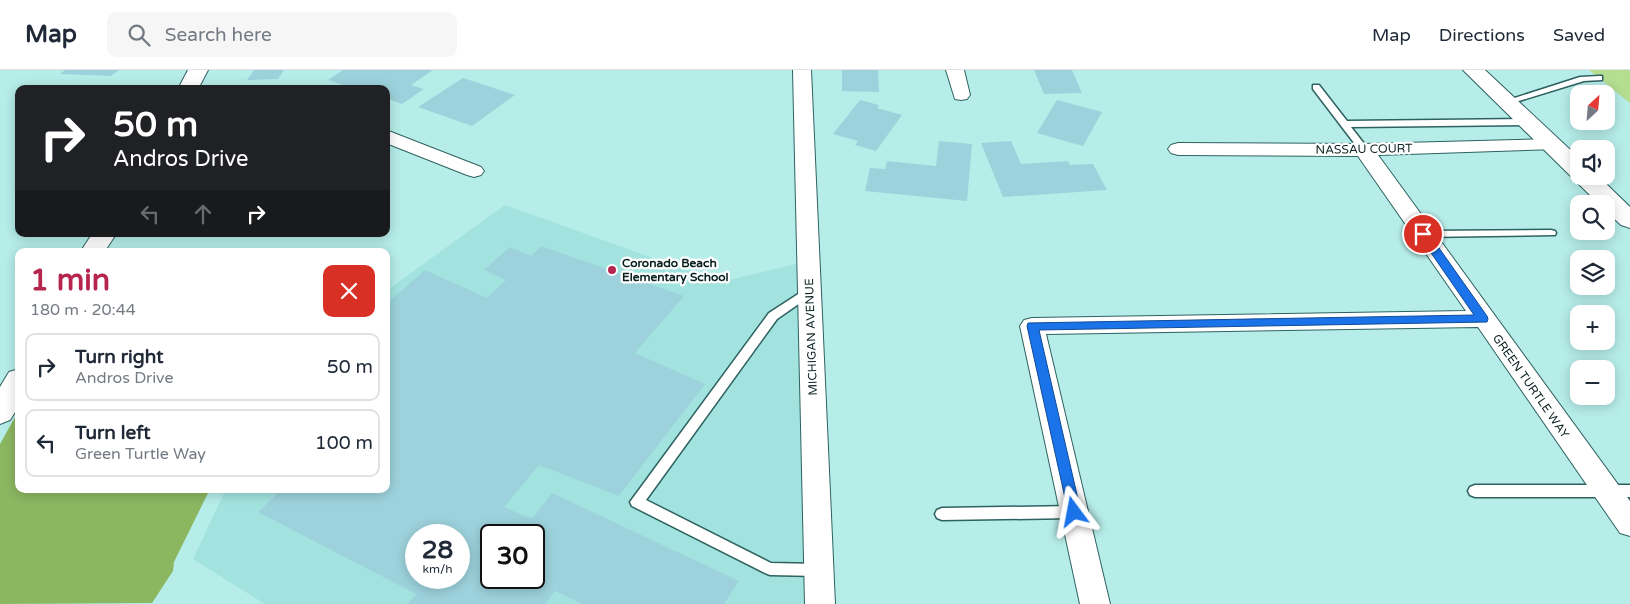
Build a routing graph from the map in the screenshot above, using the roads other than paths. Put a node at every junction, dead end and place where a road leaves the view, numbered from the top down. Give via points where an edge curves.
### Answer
1 (198, 70) edge
2 (802, 70) edge
3 (955, 70) edge
4 (1473, 70) edge
5 (1599, 78) dead end
6 (190, 85) edge
7 (1316, 87) dead end
8 (960, 94) dead end
9 (1506, 102) junction
10 (1526, 122) junction
11 (1345, 124) junction
12 (390, 138) edge
13 (1550, 144) junction
14 (1178, 149) dead end
15 (1364, 150) junction
16 (1570, 163) edge
17 (474, 171) dead end
18 (1593, 185) edge
19 (1630, 220) edge
20 (1551, 233) dead end
21 (1423, 234) junction
22 (102, 237) edge
23 (95, 248) edge
24 (809, 291) junction
25 (1483, 319) junction
26 (15, 387) edge
27 (0, 412) edge
28 (1474, 490) dead end
29 (1605, 491) junction
30 (1630, 491) edge
31 (1074, 512) junction
32 (942, 514) dead end
33 (1630, 524) edge
34 (818, 570) junction
35 (820, 604) edge
36 (1095, 604) edge

1 - 6 street
2 - 24 street, MICHIGAN AVENUE
3 - 8 street
4 - 9 street
5 - 9 lane via 1583,79
7 - 11 lane
9 - 10 street
10 - 11 lane
10 - 13 street
11 - 15 lane
12 - 17 street
13 - 15 street, NASSAU COURT
13 - 16 street
14 - 15 street, NASSAU COURT
15 - 21 street, GREEN TURTLE WAY
18 - 19 street
20 - 21 lane
21 - 25 street, GREEN TURTLE WAY
22 - 23 street
24 - 34 street, MICHIGAN AVENUE
24 - 34 lane via 773,316 637,502 770,569
25 - 29 street, GREEN TURTLE WAY
25 - 31 street via 1032,326
26 - 27 street
28 - 29 lane
29 - 30 lane
29 - 33 street, GREEN TURTLE WAY
31 - 32 lane
31 - 36 street
34 - 35 street, MICHIGAN AVENUE

